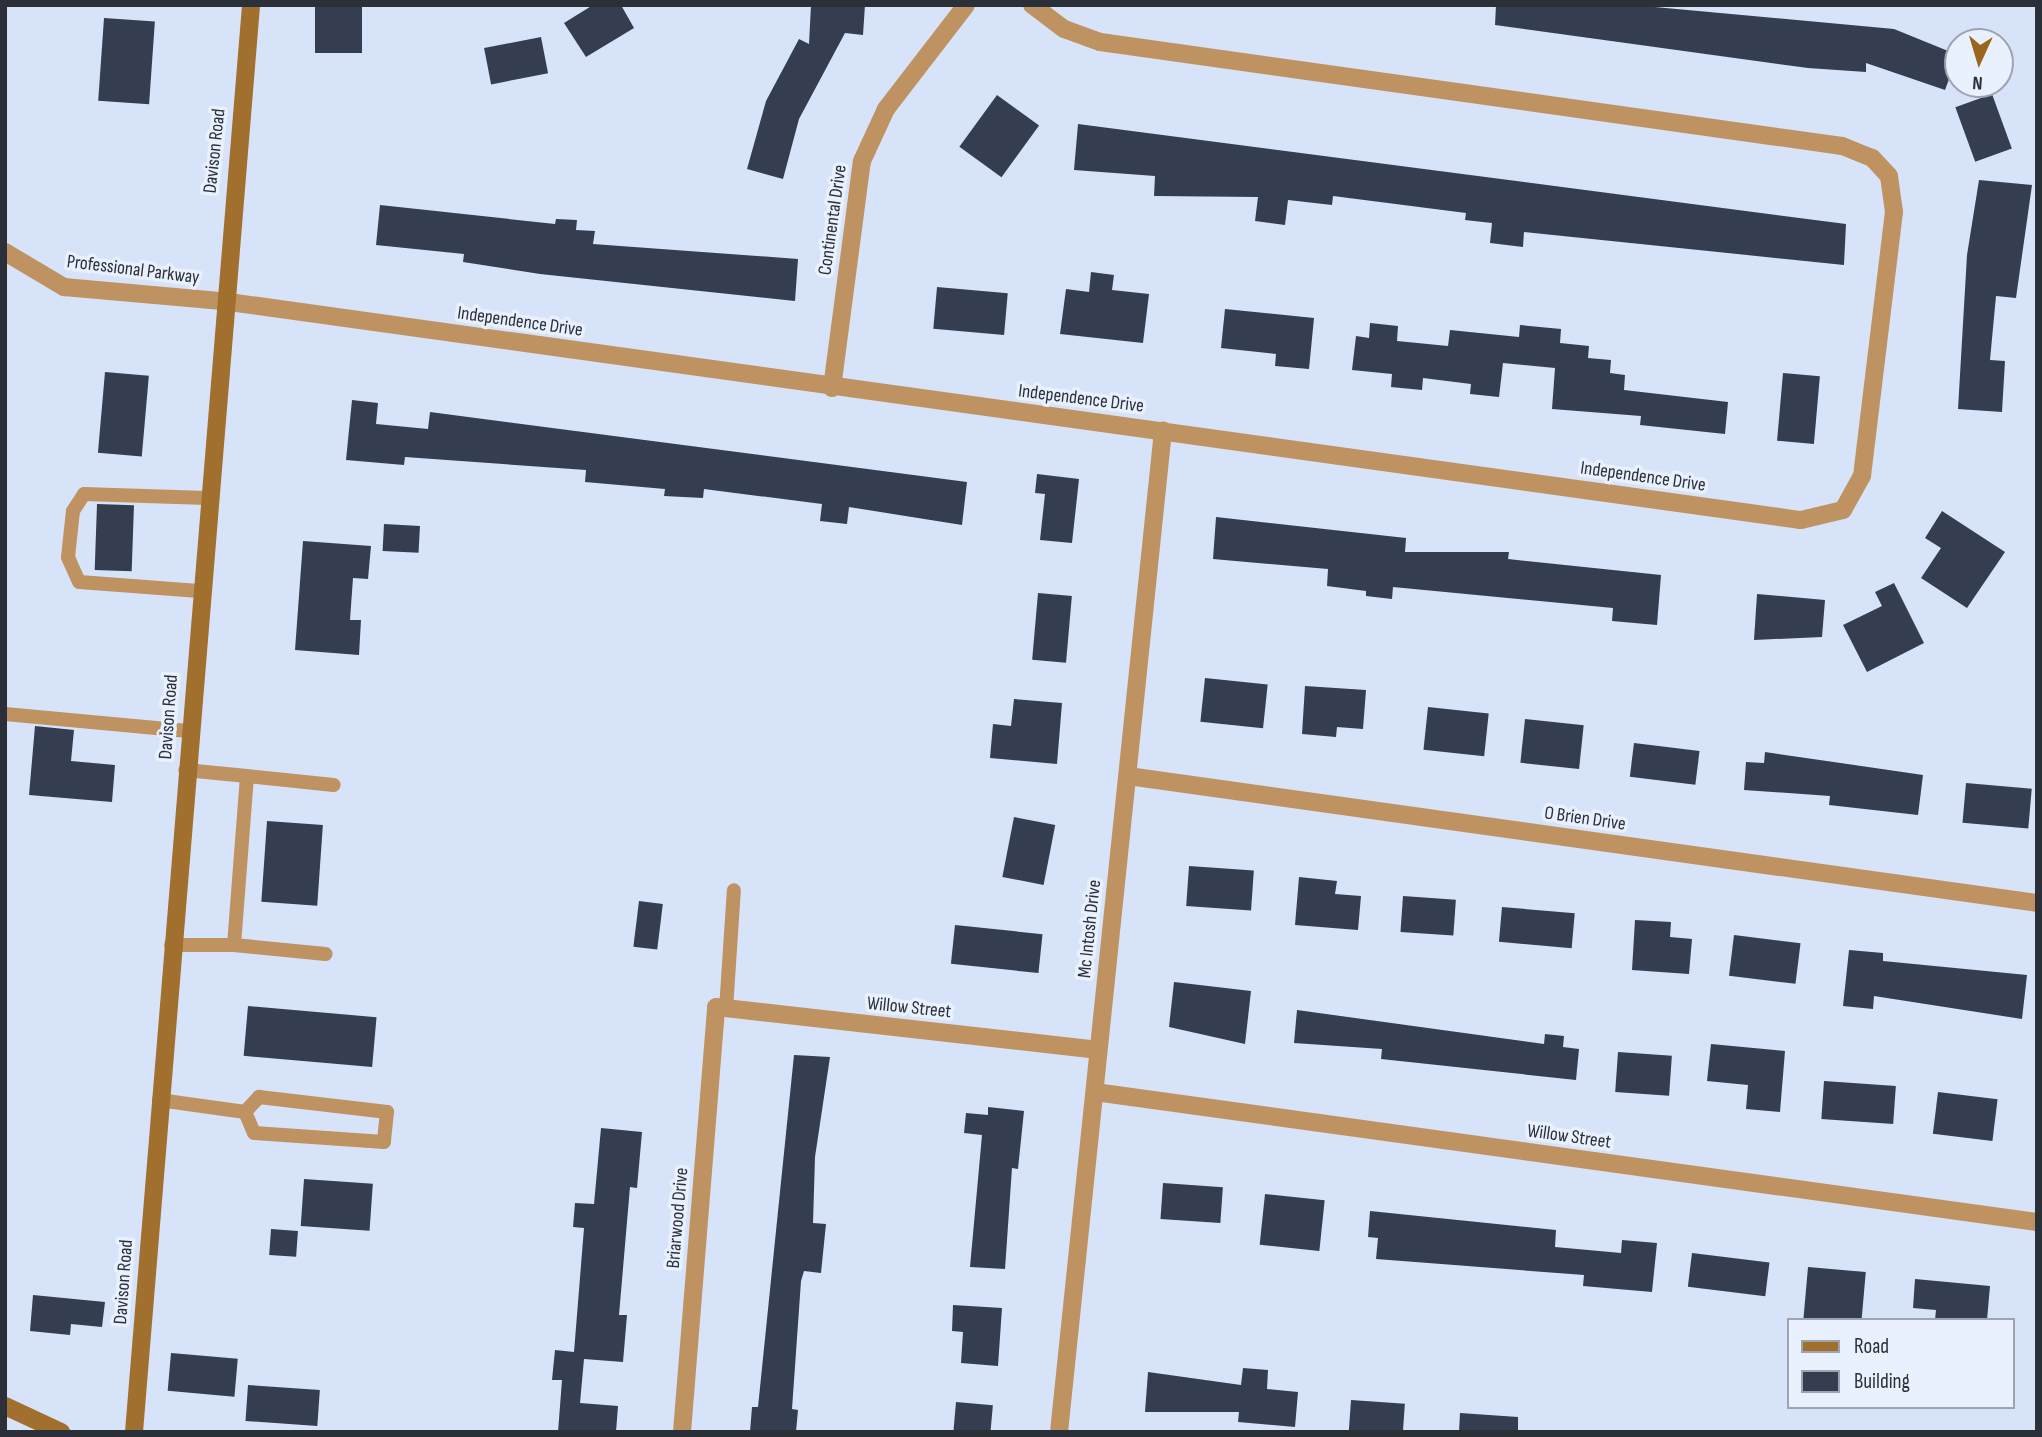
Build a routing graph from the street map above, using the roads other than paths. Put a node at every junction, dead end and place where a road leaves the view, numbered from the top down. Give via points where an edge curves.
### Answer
1 (251, 5) edge
2 (966, 5) edge
3 (1032, 5) edge
4 (5, 252) edge
5 (222, 302) junction
6 (832, 388) junction
7 (1163, 430) junction
8 (206, 498) junction
9 (199, 592) junction
10 (5, 714) edge
11 (188, 731) junction
12 (186, 770) junction
13 (247, 776) junction
14 (1128, 776) junction
15 (334, 785) dead end
16 (734, 890) dead end
17 (2037, 903) edge
18 (172, 945) junction
19 (234, 945) junction
20 (326, 954) dead end
21 (721, 1008) junction
22 (1097, 1050) junction
23 (1095, 1093) junction
24 (159, 1100) junction
25 (245, 1112) junction
26 (2037, 1222) edge
27 (5, 1406) edge
28 (61, 1432) edge
29 (134, 1432) edge
30 (682, 1432) edge
31 (1059, 1432) edge

1 - 5 street, Davison Road
2 - 6 street, Continental Drive via 887,108 862,161
3 - 7 street, Independence Drive via 1064,29 1100,42 1842,146 1872,158 1889,176 1894,212 1862,476 1843,510 1801,520
4 - 5 street, Professional Parkway via 64,287
5 - 6 street, Independence Drive
5 - 8 street, Davison Road
6 - 7 street, Independence Drive
7 - 14 street, Mc Intosh Drive
8 - 9 street, Davison Road
8 - 9 lane via 84,494 73,511 68,557 79,582
9 - 11 street, Davison Road
10 - 11 lane
11 - 12 street, Davison Road
12 - 13 lane
12 - 18 street, Davison Road
13 - 15 lane
13 - 19 lane
14 - 17 street, O Brien Drive
14 - 22 street, Mc Intosh Drive
16 - 21 lane
18 - 19 lane
18 - 24 street, Davison Road
19 - 20 lane
21 - 22 street, Willow Street
21 - 30 street, Briarwood Drive
22 - 23 street, Mc Intosh Drive
23 - 26 street, Willow Street
23 - 31 street, Mc Intosh Drive
24 - 25 lane
24 - 29 street, Davison Road
25 - 25 lane via 254,1133 384,1142 387,1112 366,1106 260,1097
27 - 28 street

